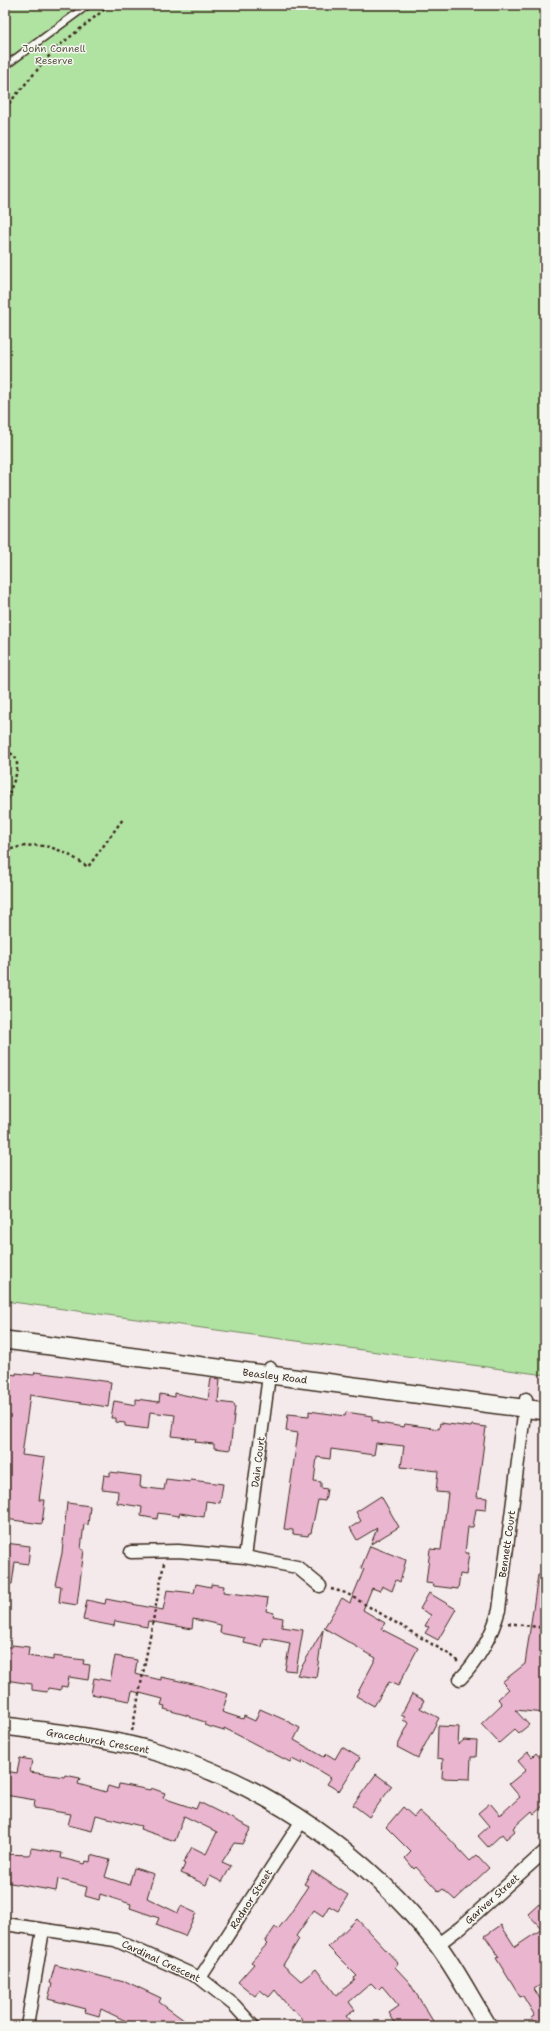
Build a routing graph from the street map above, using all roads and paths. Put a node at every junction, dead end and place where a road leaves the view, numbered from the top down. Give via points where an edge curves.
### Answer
1 (88, 5) edge
2 (110, 5) edge
3 (5, 66) edge
4 (5, 108) edge
5 (5, 750) edge
6 (5, 816) edge
7 (123, 819) dead end
8 (5, 851) edge
9 (5, 1331) edge
10 (5, 1340) edge
11 (270, 1371) junction
12 (545, 1402) edge
13 (526, 1404) junction
14 (545, 1411) edge
15 (162, 1551) junction
16 (131, 1552) dead end
17 (245, 1557) junction
18 (320, 1586) joint
19 (495, 1622) junction
20 (545, 1628) edge
21 (464, 1675) joint
22 (5, 1726) edge
23 (129, 1745) junction
24 (303, 1819) junction
25 (545, 1850) edge
26 (5, 1924) edge
27 (43, 1930) junction
28 (438, 1945) junction
29 (200, 1978) junction
30 (27, 2026) edge
31 (253, 2026) edge
32 (488, 2026) edge

1 - 3 lane
2 - 4 path via 55,49
5 - 6 path via 16,756 19,764
7 - 8 path via 88,867 70,854 46,846 20,846
9 - 11 main road, Beasley Road
10 - 11 main road, Beasley Road
11 - 13 main road, Beasley Road
11 - 17 street, Dain Court
12 - 13 main road, Beasley Road
13 - 14 main road, Beasley Road
13 - 19 street, Bennett Court via 500,1602
15 - 16 street
15 - 17 street
15 - 23 path via 164,1566
17 - 18 street via 297,1567
18 - 21 path via 346,1593 452,1656
19 - 20 path
19 - 21 street, Bennett Court via 488,1638
22 - 23 main road, Gracechurch Crescent
23 - 24 main road, Gracechurch Crescent via 159,1752 226,1777
24 - 28 main road, Gracechurch Crescent via 362,1864 412,1914
24 - 29 street, Radnor Street
25 - 28 street, Gariver Street
26 - 27 street, Cardinal Crescent
27 - 29 street, Cardinal Crescent via 115,1940
27 - 30 street
28 - 32 main road, Gracechurch Crescent
29 - 31 street, Cardinal Crescent via 234,2005

